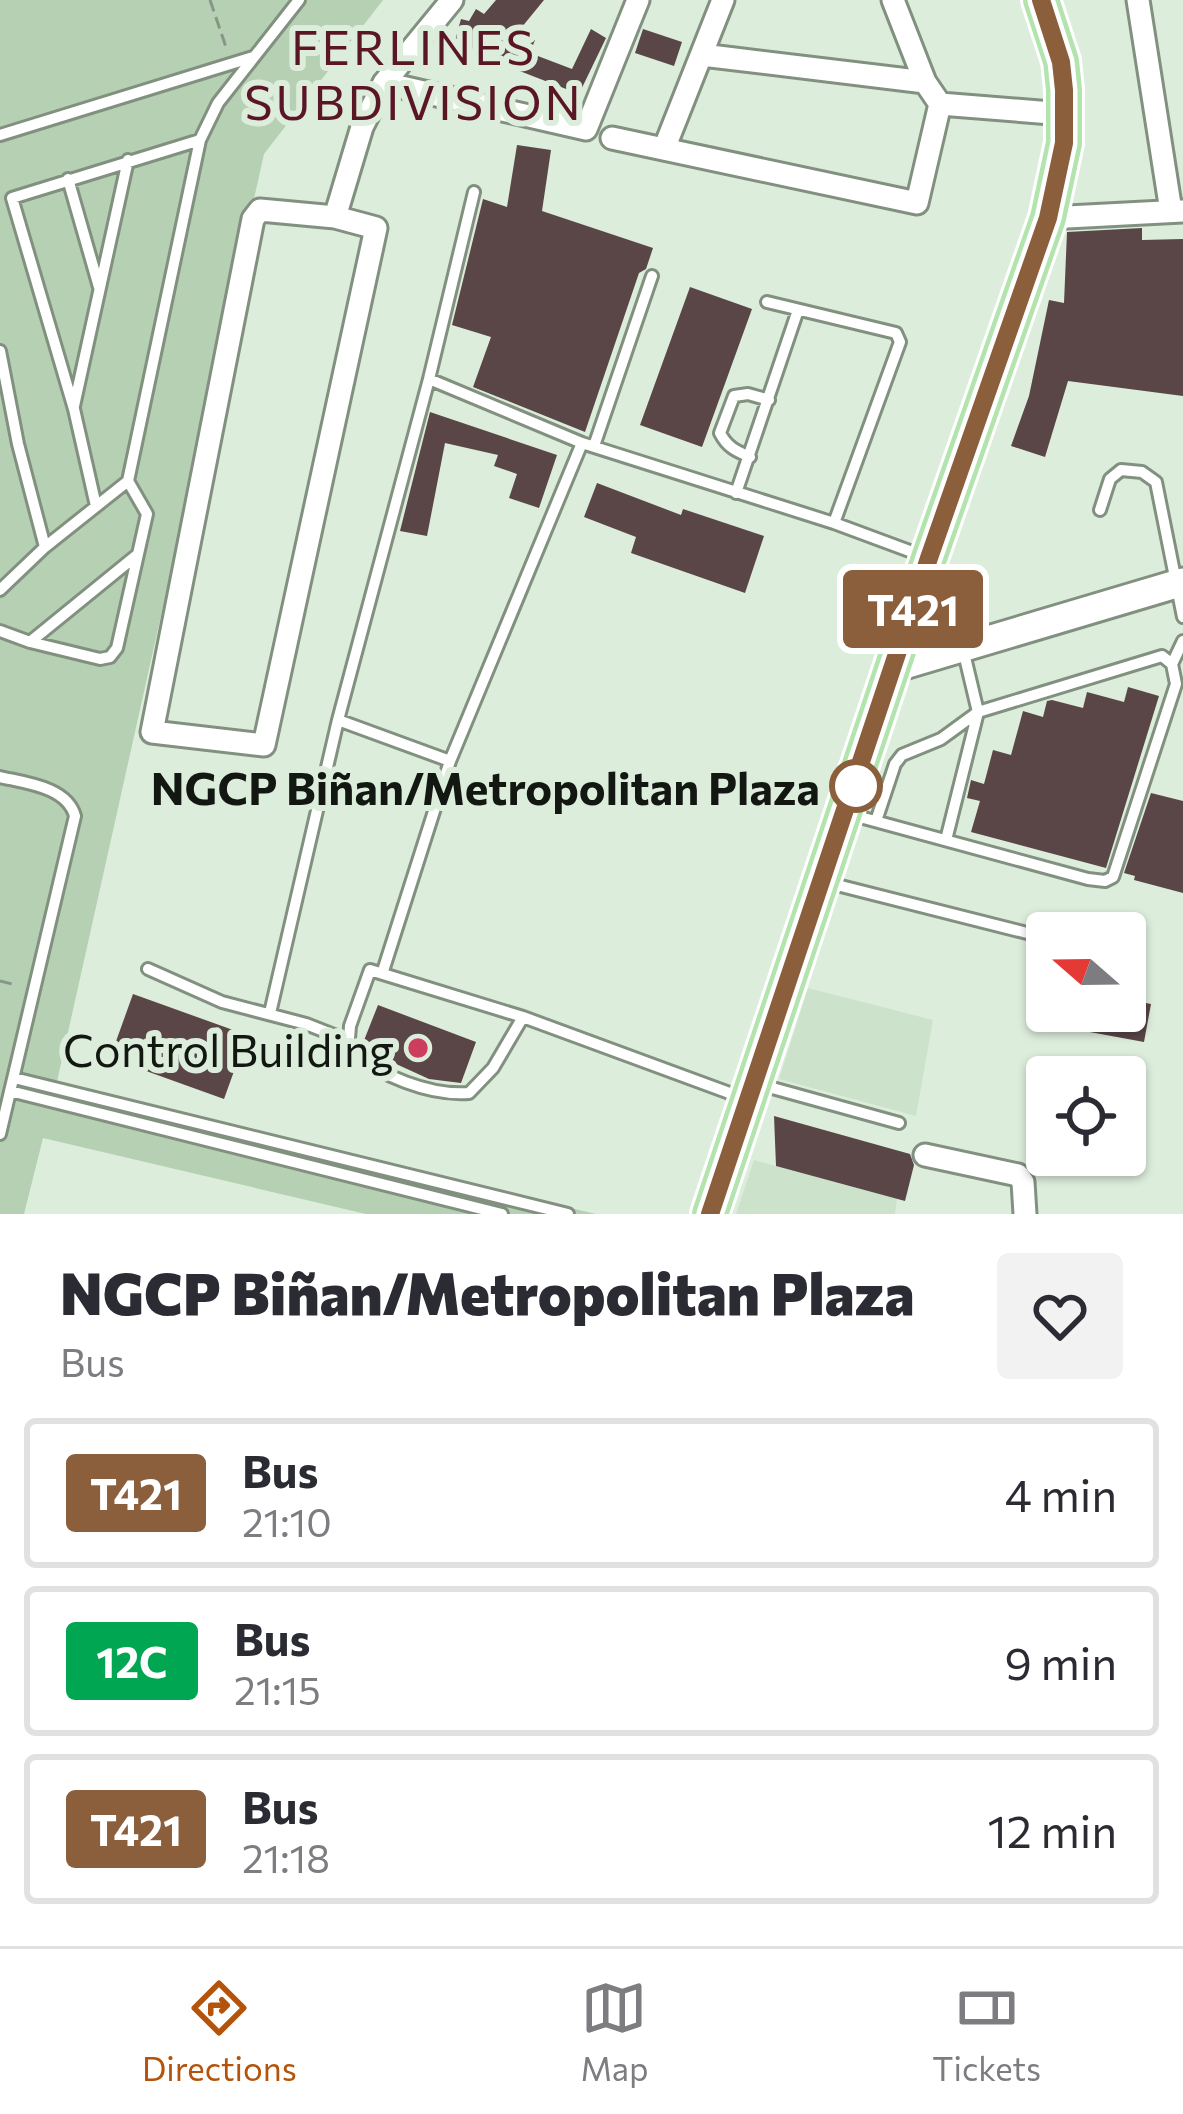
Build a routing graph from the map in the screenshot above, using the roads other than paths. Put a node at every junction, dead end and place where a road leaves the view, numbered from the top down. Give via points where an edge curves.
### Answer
1 (299, 0) edge
2 (452, 0) edge
3 (638, 0) edge
4 (723, 0) edge
5 (893, 0) edge
6 (1041, 0) edge
7 (1138, 0) edge
8 (702, 55) junction
9 (253, 57) junction
10 (925, 82) junction
11 (384, 83) junction
12 (940, 104) junction
13 (1064, 114) junction
14 (0, 135) edge
15 (612, 138) dead end
16 (200, 140) junction
17 (664, 149) junction
18 (128, 160) junction
19 (68, 179) junction
20 (474, 192) dead end
21 (6, 200) edge
22 (1177, 211) edge
23 (334, 218) junction
24 (1048, 218) junction
25 (652, 276) dead end
26 (100, 290) junction
27 (767, 302) dead end
28 (798, 310) junction
29 (0, 351) edge
30 (429, 380) junction
31 (769, 400) junction
32 (74, 410) junction
33 (588, 444) junction
34 (750, 457) junction
35 (128, 481) junction
36 (736, 493) junction
37 (96, 506) junction
38 (1100, 510) dead end
39 (834, 523) junction
40 (45, 547) junction
41 (137, 555) junction
42 (929, 558) junction
43 (1179, 583) edge
44 (0, 590) edge
45 (1183, 617) edge
46 (0, 631) edge
47 (1183, 641) edge
48 (30, 642) junction
49 (962, 646) junction
50 (1172, 664) junction
51 (894, 668) junction
52 (978, 712) junction
53 (338, 719) junction
54 (450, 761) junction
55 (0, 777) edge
56 (861, 817) junction
57 (946, 840) junction
58 (823, 882) junction
59 (1026, 933) edge
60 (148, 969) dead end
61 (383, 971) junction
62 (270, 1013) junction
63 (523, 1017) junction
64 (349, 1040) junction
65 (12, 1085) junction
66 (752, 1092) junction
67 (899, 1123) dead end
68 (0, 1134) edge
69 (925, 1156) dead end
70 (502, 1214) edge
71 (568, 1214) edge
72 (710, 1214) edge
73 (1025, 1214) edge

1 - 9 lane
2 - 11 street
3 - 11 street via 586,129
4 - 8 street
5 - 10 street
6 - 13 highway via 1061,62
7 - 22 street
8 - 10 street
8 - 17 street
9 - 14 lane
9 - 16 lane
10 - 12 street
11 - 23 street
12 - 13 street
12 - 17 street via 917,203
13 - 24 highway
15 - 17 street
16 - 18 lane
16 - 35 lane
18 - 19 lane
18 - 26 lane
19 - 21 lane
19 - 26 lane
20 - 30 lane
21 - 32 lane
22 - 24 street
23 - 23 street via 376,228 264,745 152,732 253,219 260,210
24 - 42 highway
25 - 33 lane
26 - 32 lane
27 - 28 lane
28 - 31 lane
28 - 39 lane via 877,326 900,342
29 - 40 lane
30 - 33 lane
30 - 53 lane
31 - 34 lane
31 - 34 lane via 734,396 722,422 730,448
32 - 37 lane
33 - 36 lane
33 - 54 lane
34 - 36 lane
35 - 37 lane
35 - 41 lane via 147,514
36 - 39 lane
37 - 40 lane
38 - 43 lane via 1121,470 1156,482
39 - 42 lane
40 - 44 lane
41 - 48 lane
41 - 48 lane via 110,657
42 - 51 highway
43 - 45 lane
43 - 49 street
46 - 48 lane
47 - 50 lane
49 - 51 street
49 - 52 lane
50 - 52 lane via 1162,656
50 - 57 lane via 1176,684 1113,877 1088,879
51 - 56 highway
52 - 56 lane via 941,740 902,755
52 - 57 lane
53 - 54 lane
53 - 62 lane
54 - 61 lane
55 - 65 lane via 63,796 75,816
56 - 57 lane
56 - 58 highway
58 - 59 lane
58 - 66 highway
60 - 62 lane
61 - 63 lane
61 - 64 lane via 370,970
62 - 64 lane
63 - 64 lane via 469,1093 444,1094 368,1066 348,1052
63 - 66 lane
65 - 68 lane
65 - 70 lane
65 - 71 lane
66 - 67 lane
66 - 72 highway
69 - 73 street via 1018,1175

